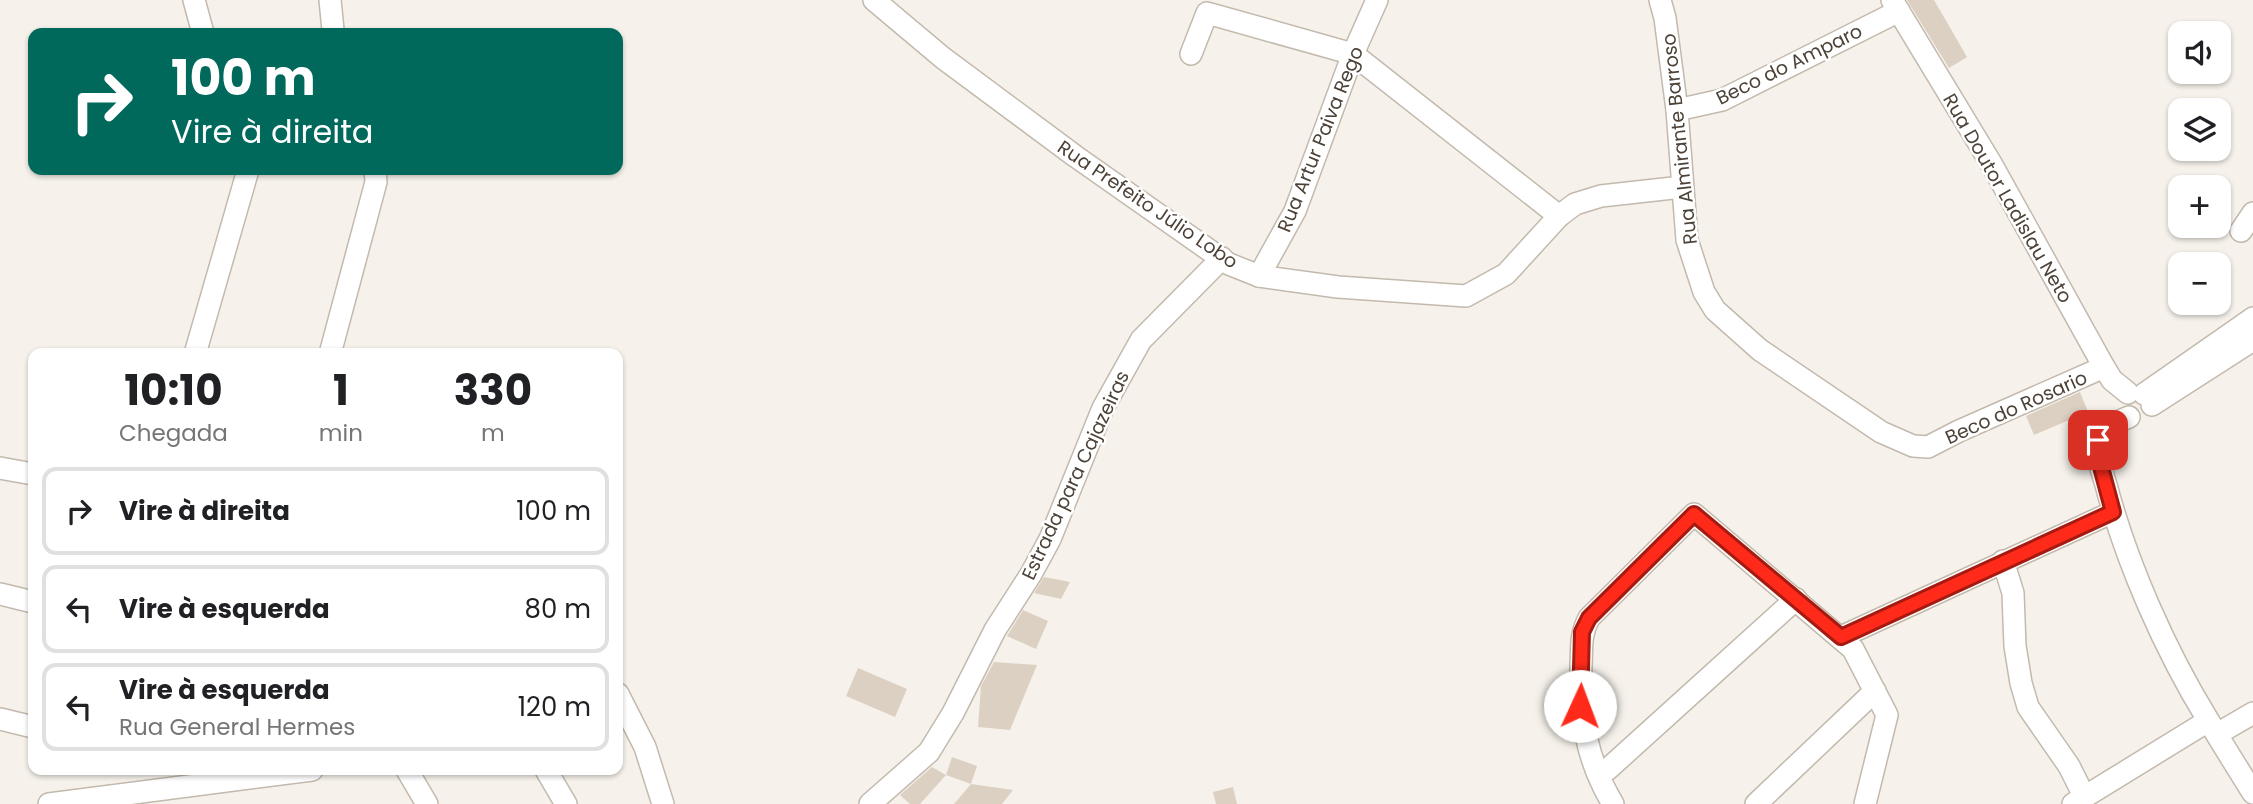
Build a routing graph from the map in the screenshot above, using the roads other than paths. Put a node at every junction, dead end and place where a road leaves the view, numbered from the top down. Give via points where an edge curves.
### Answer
1 (194, 0) edge
2 (330, 0) edge
3 (874, 0) edge
4 (1377, 0) edge
5 (1660, 0) edge
6 (1896, 5) edge
7 (202, 28) edge
8 (333, 28) edge
9 (1191, 54) dead end
10 (1353, 54) junction
11 (1677, 110) junction
12 (247, 175) edge
13 (375, 175) edge
14 (1682, 187) junction
15 (2253, 213) edge
16 (1559, 216) junction
17 (2241, 231) dead end
18 (1222, 258) junction
19 (1259, 275) junction
20 (2253, 318) edge
21 (2253, 340) edge
22 (197, 348) edge
23 (332, 348) edge
24 (2104, 367) junction
25 (2137, 403) junction
26 (1928, 447) joint
27 (0, 468) edge
28 (28, 473) edge
29 (2113, 512) junction
30 (2003, 561) junction
31 (0, 594) edge
32 (1796, 599) junction
33 (28, 601) edge
34 (1841, 637) junction
35 (1875, 691) junction
36 (623, 704) edge
37 (2253, 713) edge
38 (0, 719) edge
39 (28, 726) edge
40 (2213, 727) junction
41 (1598, 774) junction
42 (210, 775) edge
43 (410, 775) edge
44 (549, 775) edge
45 (2253, 793) edge
46 (2080, 801) edge
47 (877, 802) edge
48 (49, 804) edge
49 (426, 804) edge
50 (566, 804) edge
51 (663, 804) edge
52 (1613, 804) edge
53 (1756, 804) edge
54 (1865, 804) edge

1 - 7 street
2 - 8 street
3 - 18 street, Rua Prefeito Júlio Lobo via 943,58 1075,156
4 - 10 street, Rua Artur Paiva Rego
5 - 11 street, Rua Almirante Barroso
6 - 11 street, Beco do Amparo via 1722,100
6 - 24 street, Rua Doutor Ladislau Neto via 1992,164
9 - 10 street via 1207,13
10 - 16 street
10 - 19 street, Rua Artur Paiva Rego via 1295,211
11 - 14 street, Rua Almirante Barroso
12 - 22 street
13 - 23 street
14 - 16 street, Rua Prefeito Júlio Lobo via 1601,196 1575,204
14 - 26 street, Rua Almirante Barroso via 1687,240 1714,310 1760,350 1881,432 1913,446
15 - 17 street
16 - 19 street, Rua Prefeito Júlio Lobo via 1506,274 1466,296 1338,287
18 - 19 street, Rua Prefeito Júlio Lobo
18 - 47 street, Estrada para Cajazeiras via 1141,340 1103,408 1050,539 953,712 929,752
20 - 25 street
21 - 25 street
24 - 25 street, Rua Doutor Ladislau Neto
24 - 26 street, Beco do Rosario
25 - 29 street via 2098,440
27 - 28 street
29 - 30 street
29 - 40 street via 2146,598
30 - 34 street
30 - 46 street via 2028,707 2069,766
31 - 33 street
32 - 34 street
32 - 41 street
32 - 41 street via 1694,514 1589,618 1582,632 1580,706
34 - 35 street via 1853,649
35 - 53 street
35 - 54 street via 1887,715
36 - 51 street via 645,747
37 - 40 street
38 - 39 street
40 - 45 street
40 - 46 street
41 - 52 street
42 - 48 street
43 - 49 street
44 - 50 street

